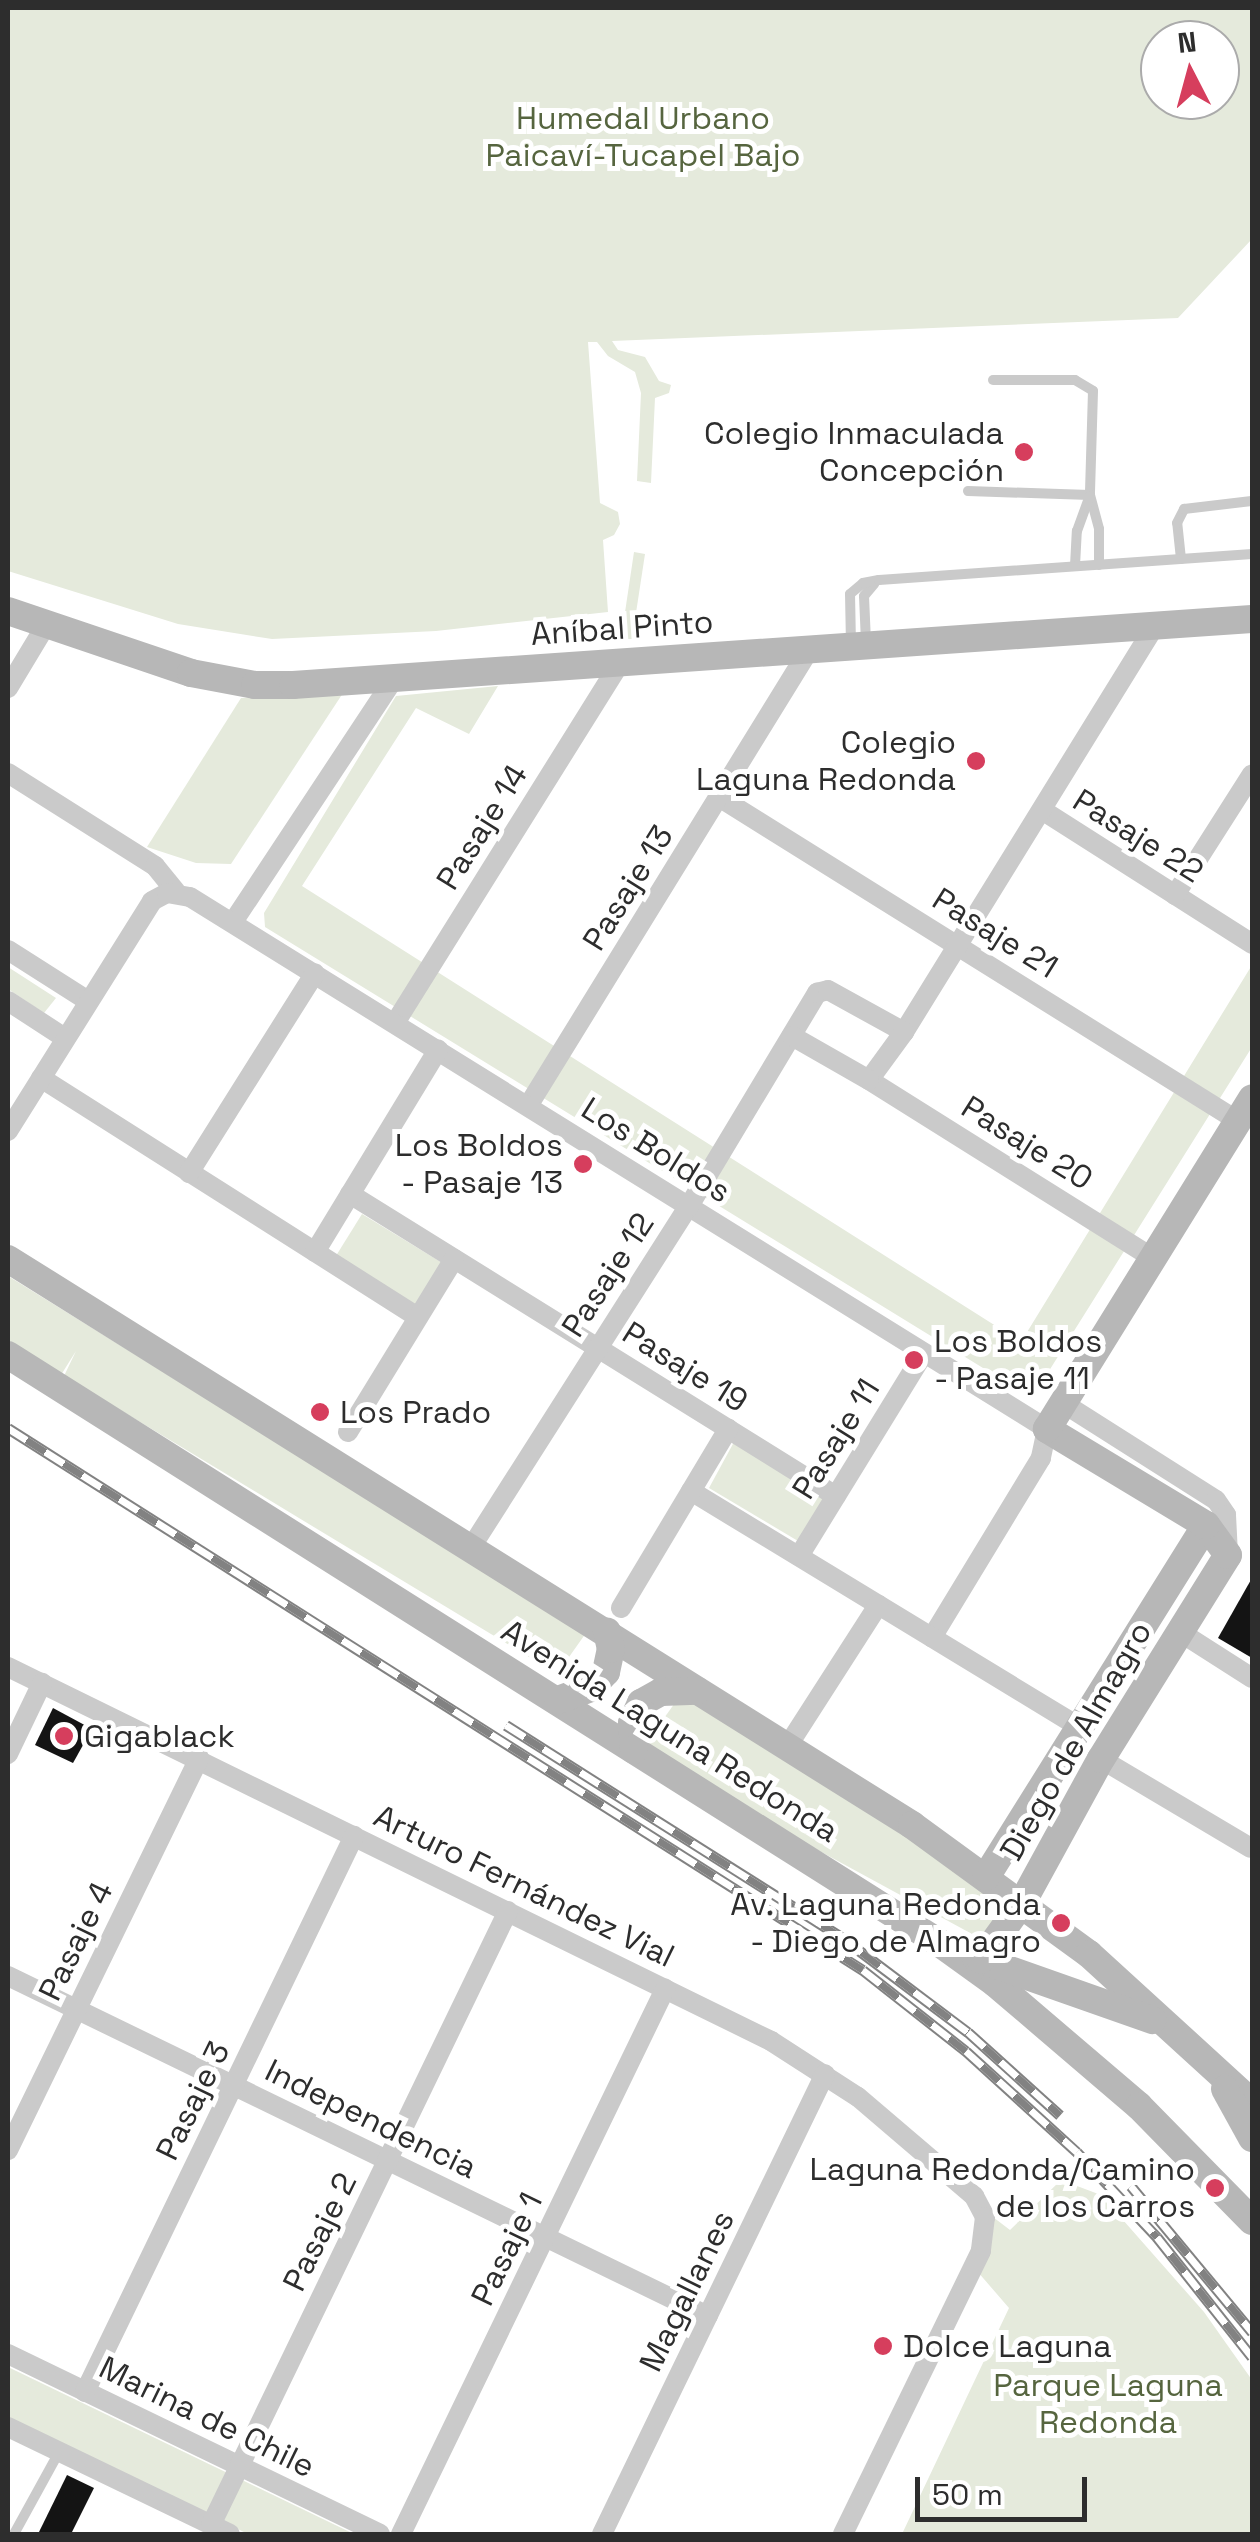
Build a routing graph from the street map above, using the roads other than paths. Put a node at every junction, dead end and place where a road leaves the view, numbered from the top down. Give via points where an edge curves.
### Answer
1 (993, 380) dead end
2 (968, 491) dead end
3 (1090, 495) junction
4 (1252, 501) edge
5 (1252, 554) edge
6 (1180, 559) junction
7 (1099, 565) junction
8 (1076, 566) junction
9 (8, 611) edge
10 (1252, 620) edge
11 (46, 626) junction
12 (1155, 626) junction
13 (859, 647) junction
14 (809, 650) junction
15 (620, 663) junction
16 (394, 679) junction
17 (8, 688) edge
18 (8, 773) edge
19 (1252, 774) edge
20 (719, 797) junction
21 (1042, 810) junction
22 (176, 892) junction
23 (1175, 894) junction
24 (233, 922) junction
25 (1252, 944) edge
26 (958, 946) junction
27 (8, 950) edge
28 (316, 973) junction
29 (8, 1000) edge
30 (88, 1001) junction
31 (395, 1023) junction
32 (904, 1032) junction
33 (792, 1036) junction
34 (65, 1038) junction
35 (438, 1050) junction
36 (40, 1078) junction
37 (869, 1080) junction
38 (528, 1106) junction
39 (1245, 1109) edge
40 (8, 1132) edge
41 (189, 1172) junction
42 (350, 1194) junction
43 (690, 1206) junction
44 (315, 1252) junction
45 (454, 1258) junction
46 (1153, 1258) junction
47 (8, 1259) edge
48 (418, 1316) junction
49 (596, 1348) junction
50 (924, 1353) junction
51 (8, 1354) edge
52 (1063, 1402) junction
53 (728, 1429) junction
54 (1047, 1429) junction
55 (348, 1432) dead end
56 (691, 1490) junction
57 (836, 1496) junction
58 (1206, 1525) junction
59 (472, 1546) junction
60 (1228, 1555) junction
61 (798, 1556) junction
62 (878, 1604) junction
63 (614, 1620) junction
64 (1180, 1632) junction
65 (932, 1637) junction
66 (8, 1666) edge
67 (1252, 1678) edge
68 (42, 1683) junction
69 (698, 1690) junction
70 (558, 1700) junction
71 (1081, 1728) junction
72 (788, 1747) junction
73 (634, 1750) junction
74 (8, 1754) edge
75 (199, 1758) junction
76 (1101, 1759) junction
77 (354, 1836) junction
78 (1251, 1848) edge
79 (986, 1878) junction
80 (1022, 1903) junction
81 (508, 1912) junction
82 (938, 1942) junction
83 (981, 1960) junction
84 (8, 1976) edge
85 (666, 1989) junction
86 (76, 2009) junction
87 (1171, 2029) junction
88 (1210, 2066) junction
89 (825, 2074) junction
90 (233, 2086) junction
91 (1252, 2103) edge
92 (1252, 2138) edge
93 (8, 2150) edge
94 (388, 2161) junction
95 (1252, 2221) edge
96 (546, 2237) junction
97 (708, 2316) junction
98 (8, 2354) edge
99 (86, 2392) junction
100 (8, 2427) edge
101 (59, 2452) junction
102 (240, 2466) junction
103 (216, 2531) edge
104 (14, 2534) edge
105 (380, 2534) edge
106 (402, 2534) edge
107 (602, 2534) edge
108 (844, 2534) edge

1 - 3 lane via 1074,380 1093,391
2 - 3 lane
3 - 7 lane
3 - 8 lane via 1077,531
4 - 6 lane via 1184,509 1177,522
5 - 6 lane
6 - 7 lane
7 - 8 lane
8 - 13 lane via 879,580 864,596
9 - 11 main road, Aníbal Pinto
10 - 12 main road, Aníbal Pinto
11 - 16 main road, Aníbal Pinto via 228,681
11 - 17 street
12 - 13 main road, Aníbal Pinto
12 - 21 street
13 - 14 main road, Aníbal Pinto
14 - 15 main road, Aníbal Pinto
14 - 20 street, Pasaje 13
15 - 16 main road, Aníbal Pinto
15 - 31 street, Pasaje 14
16 - 24 street
18 - 22 street via 155,866
19 - 23 street
20 - 26 street, Pasaje 21
20 - 38 street, Pasaje 13
21 - 23 street, Pasaje 22
21 - 26 street
22 - 24 street, Los Boldos
22 - 30 street via 152,900
23 - 25 street, Pasaje 22
24 - 28 street, Los Boldos
26 - 32 street
26 - 39 street, Pasaje 21
27 - 30 street
28 - 31 street, Los Boldos
28 - 41 street
29 - 34 street
30 - 34 street
31 - 35 street, Los Boldos
32 - 33 street, Pasaje 12 via 828,990 818,992
32 - 37 street
33 - 37 street
33 - 43 street, Pasaje 12
34 - 36 street
35 - 38 street, Los Boldos
35 - 42 street
36 - 40 street
36 - 41 street
37 - 46 street, Pasaje 20
38 - 43 street, Los Boldos
39 - 46 main road
41 - 44 street
42 - 44 street
42 - 45 street, Pasaje 19
43 - 49 street, Pasaje 12
43 - 50 street, Los Boldos
44 - 48 street
45 - 48 street
45 - 49 street, Pasaje 19
46 - 52 main road
47 - 59 main road, Avenida Laguna Redonda
48 - 55 street
49 - 53 street, Pasaje 19
49 - 59 street, Pasaje 12
50 - 54 street, Los Boldos
50 - 57 street, Pasaje 11
51 - 70 main road, Avenida Laguna Redonda
52 - 54 main road
52 - 60 street via 1216,1500 1226,1515
53 - 56 street
53 - 57 street, Pasaje 19
54 - 58 main road
54 - 65 street via 1042,1458
56 - 61 street
56 - 63 street
57 - 61 street, Pasaje 11
58 - 60 main road
58 - 71 main road, Diego de Almagro
59 - 63 main road, Avenida Laguna Redonda
60 - 64 main road, Diego de Almagro
61 - 62 street
62 - 65 street
62 - 72 street
63 - 69 main road, Avenida Laguna Redonda
63 - 70 main road via 606,1672 591,1688
64 - 67 street
64 - 76 main road, Diego de Almagro
65 - 71 street
66 - 68 street, Arturo Fernández Vial
68 - 74 street
68 - 75 street, Arturo Fernández Vial
69 - 72 main road, Avenida Laguna Redonda
69 - 73 main road via 661,1692 641,1703 632,1724
70 - 73 main road, Avenida Laguna Redonda
71 - 79 main road, Diego de Almagro
72 - 79 main road, Avenida Laguna Redonda
73 - 82 main road, Avenida Laguna Redonda
75 - 77 street, Arturo Fernández Vial
75 - 86 street, Pasaje 4
76 - 78 street
76 - 80 main road, Diego de Almagro
77 - 81 street, Arturo Fernández Vial
77 - 90 street, Pasaje 3
79 - 80 main road, Avenida Laguna Redonda
80 - 83 main road, Diego de Almagro
80 - 87 main road, Avenida Laguna Redonda
81 - 85 street, Arturo Fernández Vial
81 - 94 street, Pasaje 2
82 - 83 main road
82 - 95 main road, Avenida Laguna Redonda via 1139,2106
83 - 87 main road
84 - 86 street, Independencia
85 - 89 street, Arturo Fernández Vial
85 - 96 street, Pasaje 1
86 - 90 street, Independencia
86 - 93 street, Pasaje 4
87 - 88 main road, Avenida Laguna Redonda
88 - 91 main road, Avenida Laguna Redonda
88 - 92 main road
89 - 97 street, Magallanes
89 - 108 street, Arturo Fernández Vial via 956,2178 982,2208 986,2228 981,2252
90 - 94 street, Independencia
90 - 99 street, Pasaje 3
94 - 96 street, Independencia
94 - 102 street, Pasaje 2
96 - 97 street, Independencia
96 - 106 street, Pasaje 1
97 - 107 street, Magallanes
98 - 99 street, Marina de Chile
99 - 102 street, Marina de Chile
100 - 101 street
101 - 103 street
101 - 104 lane
102 - 103 street, Pasaje 2
102 - 105 street, Marina de Chile

